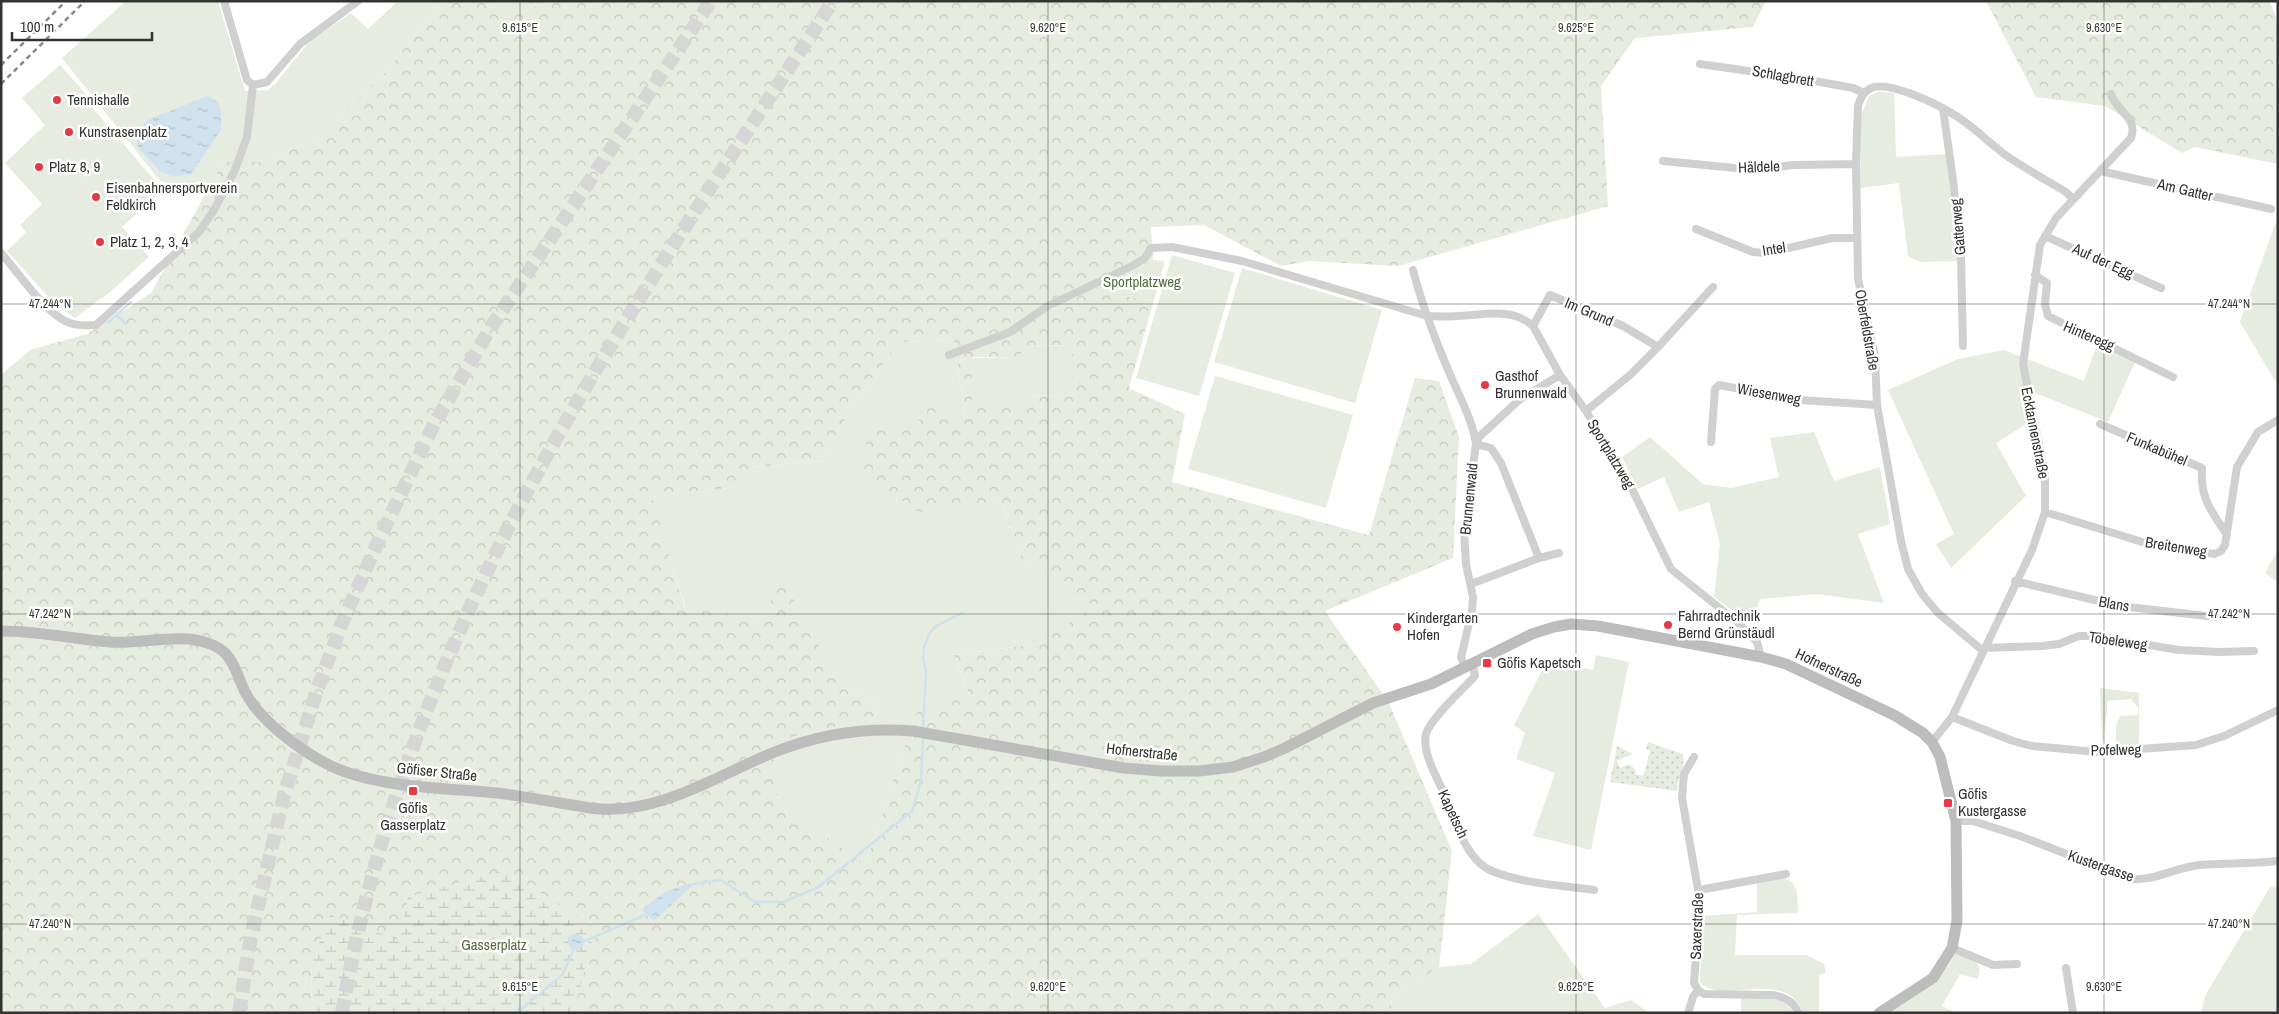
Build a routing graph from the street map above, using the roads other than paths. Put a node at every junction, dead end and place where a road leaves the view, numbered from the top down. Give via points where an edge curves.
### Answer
1 (224, 1) edge
2 (358, 1) edge
3 (1700, 64) dead end
4 (253, 85) junction
5 (1864, 93) junction
6 (2111, 94) dead end
7 (1942, 109) junction
8 (1663, 161) dead end
9 (1856, 164) junction
10 (2100, 171) junction
11 (2073, 199) junction
12 (2270, 209) dead end
13 (1696, 229) dead end
14 (2045, 236) junction
15 (1857, 238) junction
16 (1, 253) edge
17 (1413, 270) dead end
18 (2035, 275) junction
19 (1714, 287) dead end
20 (2161, 288) dead end
21 (1427, 316) junction
22 (1533, 326) junction
23 (1963, 346) dead end
24 (1658, 347) junction
25 (949, 355) dead end
26 (1560, 375) junction
27 (2173, 377) dead end
28 (1877, 405) junction
29 (1586, 411) junction
30 (2278, 420) edge
31 (2100, 424) dead end
32 (1711, 442) dead end
33 (1476, 444) junction
34 (2045, 512) junction
35 (2227, 535) junction
36 (1559, 553) dead end
37 (1539, 558) junction
38 (2015, 581) junction
39 (1471, 584) junction
40 (2215, 617) dead end
41 (1, 631) edge
42 (1983, 649) junction
43 (2254, 651) dead end
44 (1761, 658) junction
45 (1469, 665) junction
46 (2278, 710) edge
47 (1952, 716) junction
48 (913, 732) joint
49 (1932, 742) junction
50 (1694, 757) dead end
51 (1956, 821) junction
52 (2278, 861) edge
53 (1786, 874) dead end
54 (1594, 890) dead end
55 (1699, 890) junction
56 (1952, 948) junction
57 (2018, 964) dead end
58 (2066, 968) dead end
59 (1698, 990) junction
60 (1688, 1013) edge
61 (1798, 1013) edge
62 (1879, 1013) edge
63 (2073, 1013) edge

1 - 4 street via 247,80
2 - 4 street via 300,44 267,82
3 - 5 street, Schlagbrett via 1853,88
4 - 16 street via 247,137 235,170 214,210 199,232 96,325 75,325 51,311
5 - 7 street via 1870,88 1887,87 1924,99
5 - 9 street, Oberfeldstraße via 1858,106
6 - 10 street, Ecktannenstraße via 2129,118 2132,134
7 - 11 street
7 - 23 street, Gatterweg via 1961,258
8 - 9 street, Häldele via 1756,170
9 - 15 street, Oberfeldstraße
10 - 11 street, Ecktannenstraße
10 - 12 street, Am Gatter
11 - 14 street, Ecktannenstraße
13 - 15 street, Intel via 1752,252 1767,253 1832,238
14 - 18 street, Ecktannenstraße via 2040,245
14 - 20 street, Auf der Egg
15 - 28 street, Oberfeldstraße via 1858,279 1875,355
17 - 21 street
18 - 27 street, Hinteregg via 2047,283 2045,310 2054,321 2101,340
18 - 34 street, Ecktannenstraße via 2023,364 2045,475
19 - 24 street
21 - 22 street via 1499,313 1514,315
21 - 25 street via 1242,261 1172,247 1151,248 1139,262 1046,307 1010,332
21 - 33 street, Brunnenwald via 1473,426
22 - 24 street, Im Grund via 1550,295 1623,326
22 - 26 street, Sportplatzweg
24 - 29 street via 1630,376
26 - 29 street, Sportplatzweg
26 - 33 street, Brunnenwald via 1519,400 1479,437
28 - 32 street, Wiesenweg via 1800,400 1719,385 1715,390
28 - 42 street, Oberfeldstraße via 1908,569 1922,594 1938,613
29 - 44 street, Sportplatzweg via 1636,497 1671,569 1737,622 1757,642
30 - 35 street, Breitenweg via 2258,432 2238,467
31 - 35 street, Funkabühel via 2202,468 2204,498
33 - 37 street, Brunnenwald via 1491,448 1501,463
33 - 39 street, Brunnenwald via 1464,531
34 - 35 street, Breitenweg via 2152,545 2190,551 2216,554 2225,546
34 - 38 street, Ecktannenstraße via 2032,550
36 - 37 street
37 - 39 street
38 - 40 street, Blans via 2120,606
38 - 42 street, Ecktannenstraße
39 - 45 street, Brunnenwald via 1472,611 1461,657
41 - 48 main road, Göfiser Straße via 33,631 107,642 173,639 201,642 224,651 250,701 273,725 311,755 346,772 365,778 593,808 625,810 672,797 811,740 845,732 884,729
42 - 43 street, Töbeleweg via 2042,646 2059,644 2079,636 2094,636 2179,650
42 - 47 street, Ecktannenstraße
44 - 45 main road, Hofnerstraße via 1598,626 1571,624 1532,634
44 - 49 main road, Hofnerstraße via 1786,664 1894,714
45 - 48 main road, Hofnerstraße via 1409,692 1391,705 1358,712 1264,757 1234,767 1200,771 1124,768
45 - 54 street, Kapetsch via 1475,676 1431,724 1426,738 1434,773 1467,844 1480,864 1492,871 1536,882
46 - 47 street, Pofelweg via 2224,736 2196,745 2097,752 2032,746
47 - 49 street, Ecktannenstraße
49 - 51 main road, Hofnerstraße via 1940,757
50 - 55 street, Saxerstraße via 1684,774 1682,798
51 - 52 street, Kustergasse via 1973,821 2020,836 2131,879 2148,879 2198,865
51 - 56 main road, Hofnerstraße via 1957,922
53 - 55 street
55 - 59 street, Saxerstraße via 1694,983
56 - 57 street via 1993,965
56 - 62 main road, Hofnerstraße via 1933,978
58 - 63 street
59 - 60 street
59 - 61 street via 1704,994 1774,995 1791,1002

